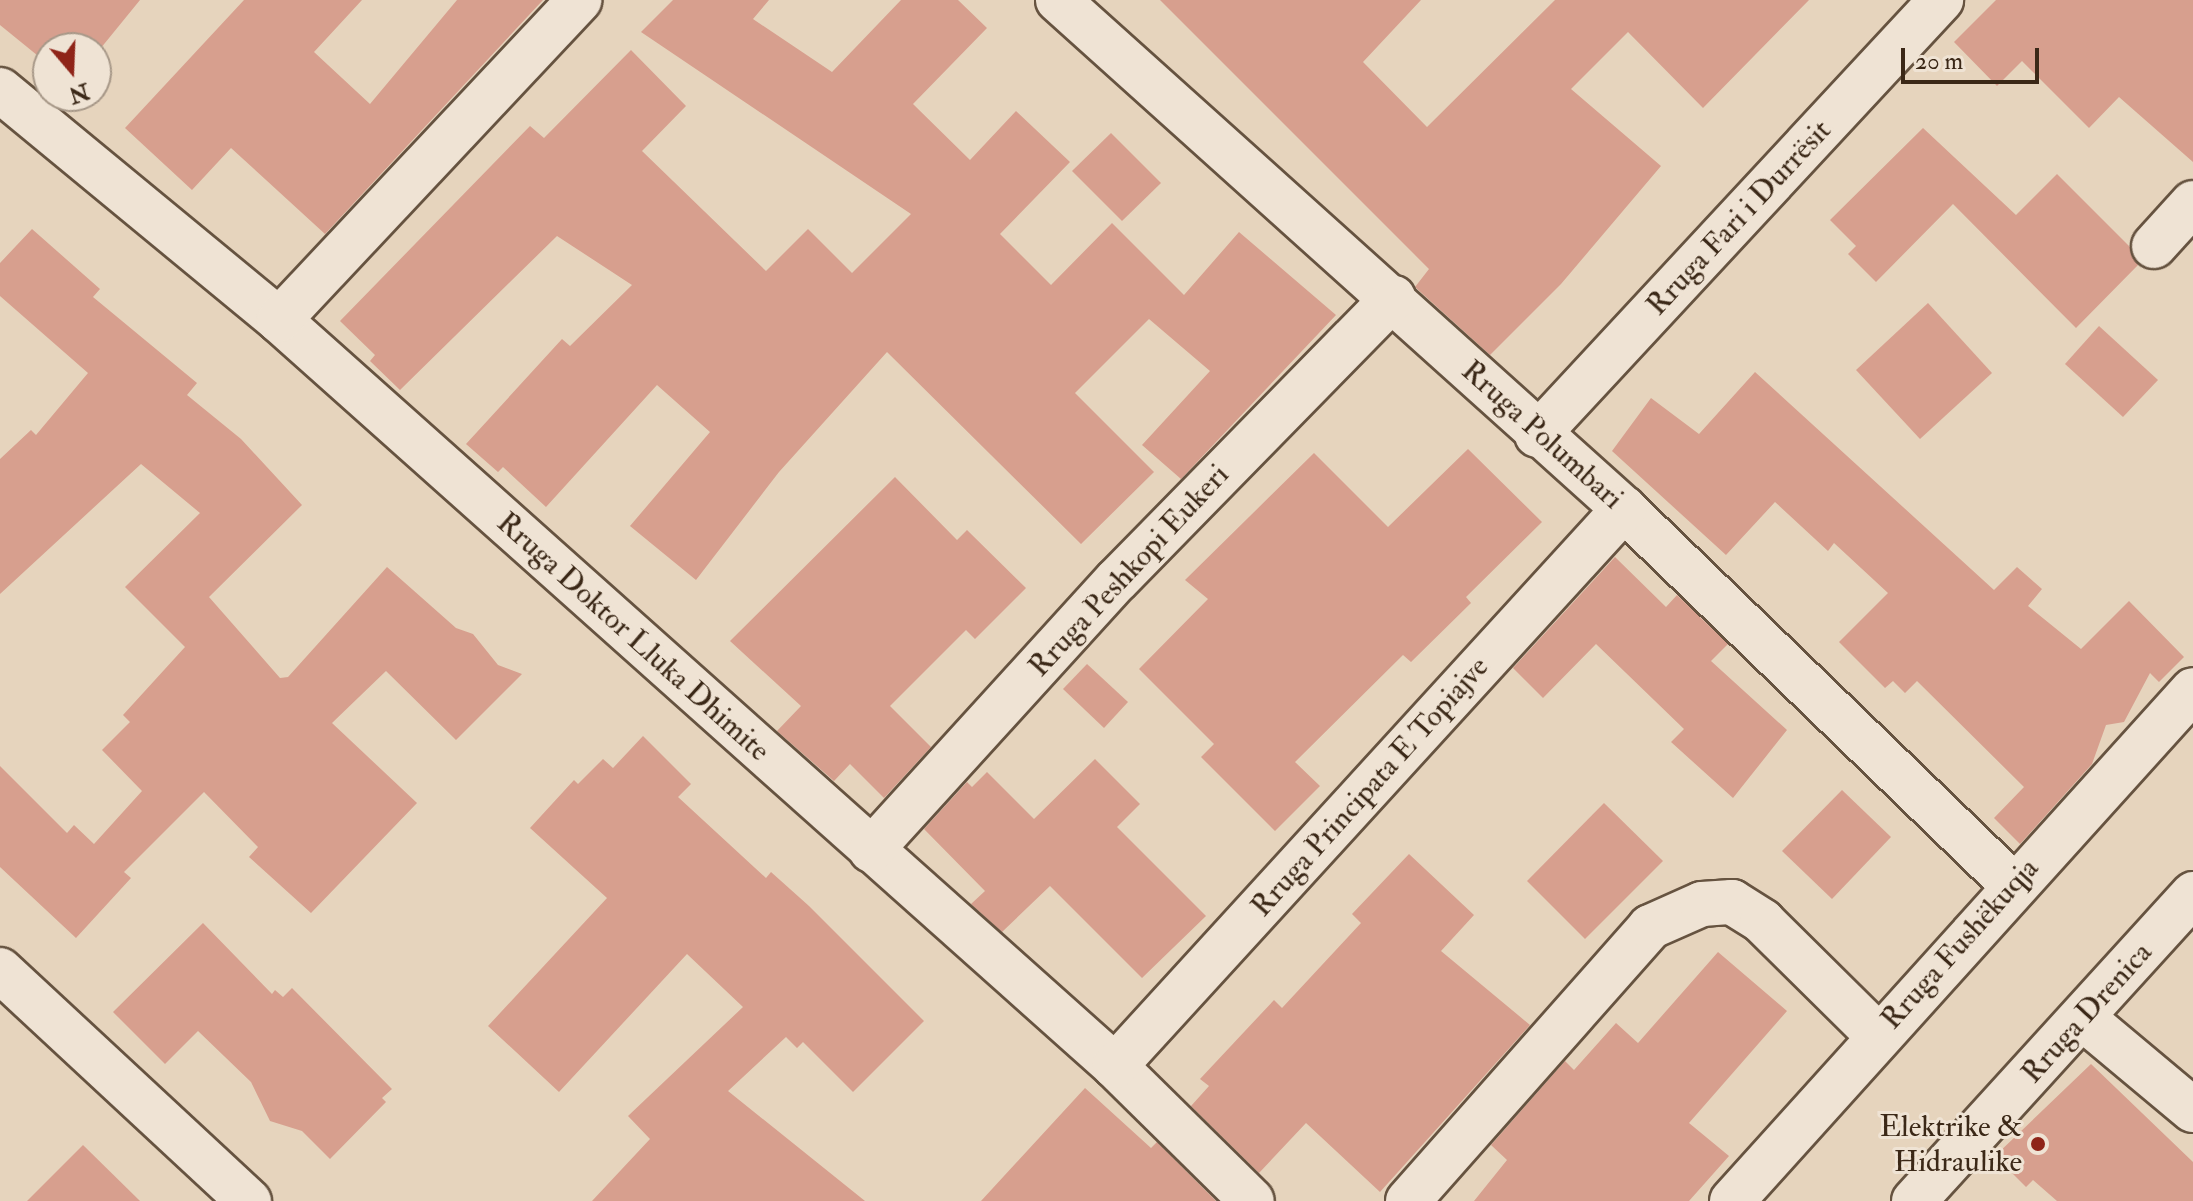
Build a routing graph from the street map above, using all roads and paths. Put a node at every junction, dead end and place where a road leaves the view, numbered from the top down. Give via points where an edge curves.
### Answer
1 (580, 0) edge
2 (1058, 0) edge
3 (1941, 0) edge
4 (0, 90) edge
5 (2193, 203) edge
6 (2154, 246) dead end
7 (1393, 298) junction
8 (279, 320) junction
9 (1537, 435) junction
10 (1624, 509) junction
11 (2193, 690) edge
12 (871, 850) junction
13 (2013, 885) junction
14 (2193, 894) edge
15 (0, 970) edge
16 (2084, 1019) junction
17 (1877, 1035) junction
18 (1115, 1066) junction
19 (2193, 1110) edge
20 (249, 1201) edge
21 (1252, 1201) edge
22 (1408, 1201) edge
23 (1732, 1201) edge
24 (1914, 1201) edge

1 - 8 street
2 - 7 street, Rruga Polumbari
3 - 9 street, Rruga Fari i Durrësit
4 - 8 street, Rruga Doktor Lluka Dhimite
5 - 6 street
7 - 9 street, Rruga Polumbari
7 - 12 street, Rruga Peshkopi Eukeri via 1117,580
8 - 12 street, Rruga Doktor Lluka Dhimite
9 - 10 street, Rruga Polumbari
10 - 13 street, Rruga Polumbari
10 - 18 street, Rruga Principata E Topiajve
11 - 13 street, Rruga Fushëkuqja
12 - 18 street, Rruga Doktor Lluka Dhimite
13 - 17 street, Rruga Fushëkuqja
14 - 16 street, Rruga Drenica
15 - 20 street
16 - 19 street
16 - 24 street, Rruga Drenica
17 - 22 street via 1762,921 1732,902 1702,904 1650,927
17 - 23 street, Rruga Fushëkuqja
18 - 21 street, Rruga Doktor Lluka Dhimite

